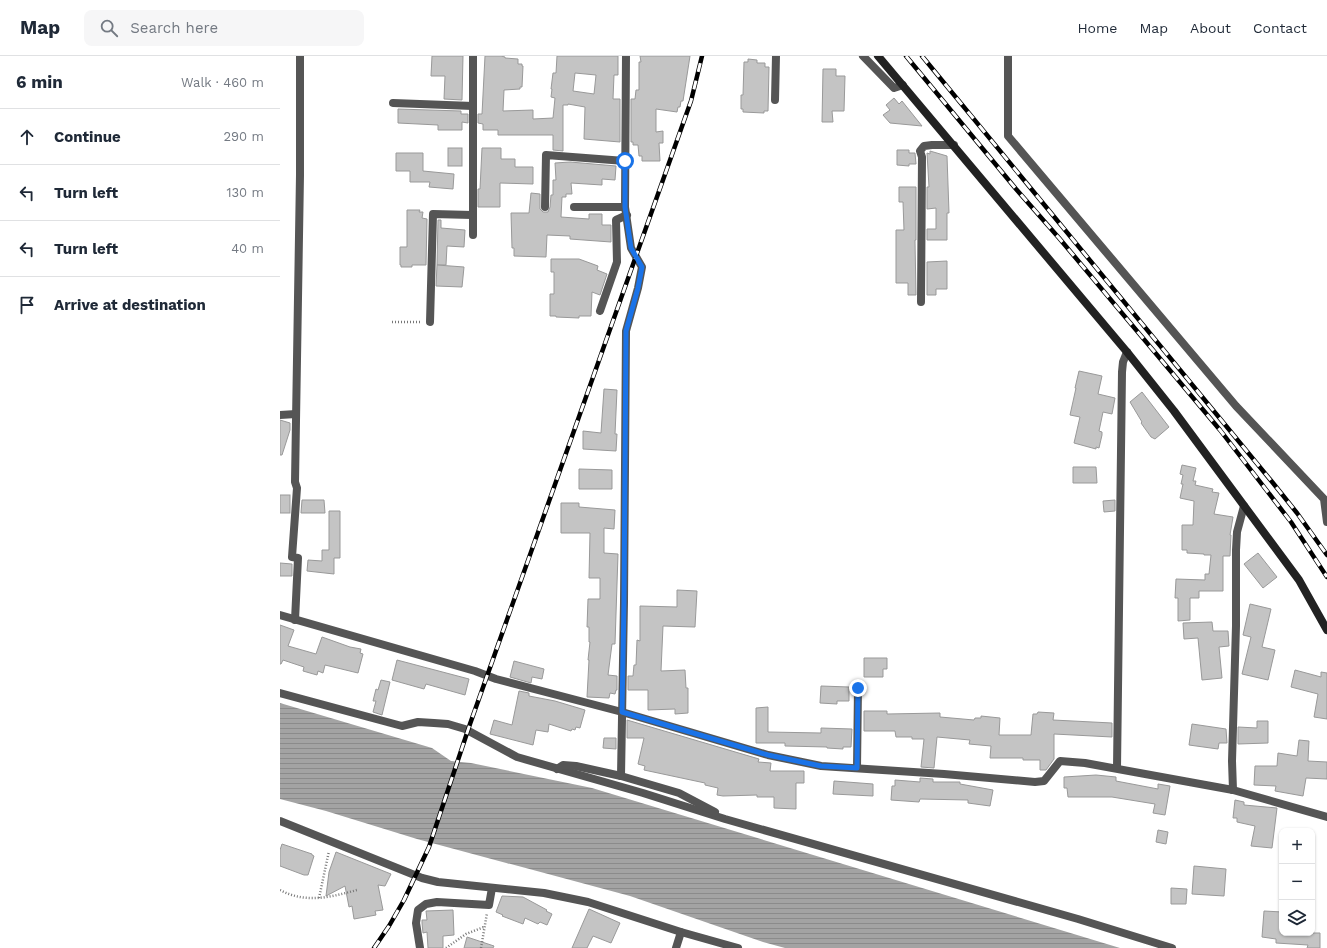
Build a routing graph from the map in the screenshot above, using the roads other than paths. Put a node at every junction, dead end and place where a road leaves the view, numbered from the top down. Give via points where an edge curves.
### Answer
1 (300, 56) edge
2 (473, 56) edge
3 (626, 56) edge
4 (776, 56) edge
5 (863, 56) edge
6 (878, 56) edge
7 (1008, 56) edge
8 (903, 85) junction
9 (775, 100) dead end
10 (393, 104) dead end
11 (473, 106) junction
12 (954, 145) junction
13 (625, 161) junction
14 (545, 207) dead end
15 (574, 207) dead end
16 (626, 211) junction
17 (472, 215) junction
18 (473, 236) dead end
19 (921, 302) dead end
20 (600, 311) dead end
21 (430, 322) road end
22 (1128, 352) junction
23 (296, 414) junction
24 (280, 415) edge
25 (1244, 506) junction
26 (1327, 522) edge
27 (280, 615) edge
28 (295, 620) junction
29 (1327, 630) edge
30 (858, 688) dead end
31 (280, 693) edge
32 (622, 712) junction
33 (857, 768) junction
34 (1117, 768) junction
35 (557, 769) junction
36 (621, 776) junction
37 (1233, 790) junction
38 (1327, 817) edge
39 (725, 819) junction
40 (280, 821) edge
41 (492, 888) junction
42 (681, 932) junction
43 (420, 948) edge
44 (676, 948) edge
45 (738, 948) edge
46 (1172, 948) edge

1 - 23 street
2 - 11 street
3 - 13 street
4 - 9 street
5 - 8 street via 894,88
6 - 8 street
7 - 26 street via 1008,136 1236,406 1324,499
8 - 12 street
10 - 11 street
11 - 17 street
12 - 19 street via 924,146 920,150
12 - 22 street
13 - 14 street via 546,155
13 - 16 street
15 - 16 street
16 - 20 street via 616,220 617,262
16 - 32 street via 631,248 642,267 626,331
17 - 18 street
17 - 21 street via 433,214
22 - 25 street
22 - 34 street via 1122,362
23 - 24 street
23 - 28 street via 297,488 292,557 298,558
25 - 29 street via 1298,580
25 - 37 street via 1237,532 1236,550
27 - 28 street
28 - 32 street via 496,679
30 - 33 street
31 - 35 street via 402,726 418,722 448,724 465,729 517,757
32 - 33 street via 768,755 821,766
32 - 36 street
33 - 34 street via 1035,782 1044,781 1060,761
34 - 37 street
35 - 36 street via 563,765 576,766
35 - 39 street
36 - 39 street via 679,793
37 - 38 street
39 - 46 street
40 - 41 street via 422,878
41 - 42 street via 544,893 588,902
41 - 43 street via 489,905 437,902 426,904 418,910 416,922
42 - 44 street
42 - 45 street

